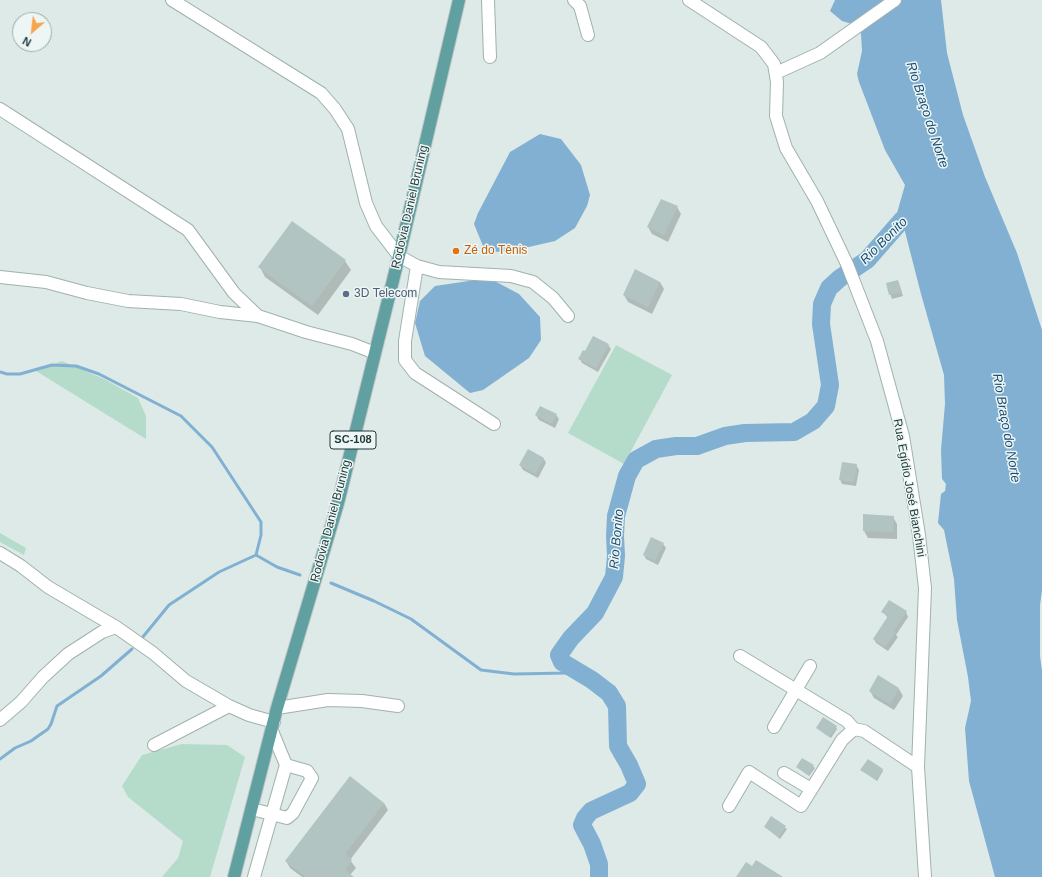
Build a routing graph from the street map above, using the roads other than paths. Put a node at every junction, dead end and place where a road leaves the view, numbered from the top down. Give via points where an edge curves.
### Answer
1 (172, 0) edge
2 (488, 0) edge
3 (574, 0) edge
4 (689, 0) edge
5 (895, 0) edge
6 (458, 1) edge
7 (588, 35) dead end
8 (490, 57) dead end
9 (776, 73) junction
10 (0, 110) edge
11 (399, 256) junction
12 (417, 266) junction
13 (0, 277) edge
14 (258, 316) junction
15 (568, 316) dead end
16 (375, 353) junction
17 (494, 424) dead end
18 (0, 553) edge
19 (116, 627) junction
20 (740, 656) dead end
21 (810, 666) dead end
22 (796, 690) junction
23 (229, 706) junction
24 (398, 706) dead end
25 (277, 708) junction
26 (0, 720) edge
27 (273, 727) junction
28 (774, 727) dead end
29 (854, 729) junction
30 (154, 745) dead end
31 (286, 765) junction
32 (918, 767) junction
33 (784, 773) dead end
34 (811, 790) junction
35 (729, 806) dead end
36 (252, 809) junction
37 (272, 815) junction
38 (234, 877) edge
39 (254, 877) edge
40 (925, 877) edge

1 - 11 street via 320,93 335,109 348,129 366,202 376,226
2 - 8 street
3 - 7 street via 580,6
4 - 9 street, Rua Egídio José Bianchini via 761,47 774,64
5 - 9 street via 820,53
6 - 11 main road, Rodovia Daniel Bruning / SC-108
9 - 32 street, Rua Egídio José Bianchini via 776,116 786,148 817,201 847,264 877,342 903,436 925,588
10 - 14 street via 188,230 234,294
11 - 12 street
11 - 16 main road, Rodovia Daniel Bruning / SC-108
12 - 15 street via 439,272 511,276 533,282 553,298
12 - 17 street via 405,341 405,360 415,373
13 - 14 street via 46,282 128,301 181,304
14 - 16 street
16 - 25 main road, Rodovia Daniel Bruning / SC-108 via 338,503
18 - 19 street via 48,587
19 - 23 street via 153,653 186,681
19 - 26 street via 102,632 68,654
20 - 22 street
21 - 22 street
22 - 28 street
22 - 29 street via 847,721
23 - 27 street
23 - 30 street
24 - 25 street via 328,700
25 - 27 main road, Rodovia Daniel Bruning / SC-108
27 - 31 street
27 - 36 main road, Rodovia Daniel Bruning / SC-108
29 - 32 street via 864,731
29 - 34 street via 842,740
31 - 37 street
31 - 37 street via 307,772 312,778 293,814 287,818
32 - 40 street, Rua Egídio José Bianchini
33 - 34 street
34 - 35 street via 802,806 749,772
36 - 37 street
36 - 38 main road, Rodovia Daniel Bruning / SC-108
37 - 39 street

